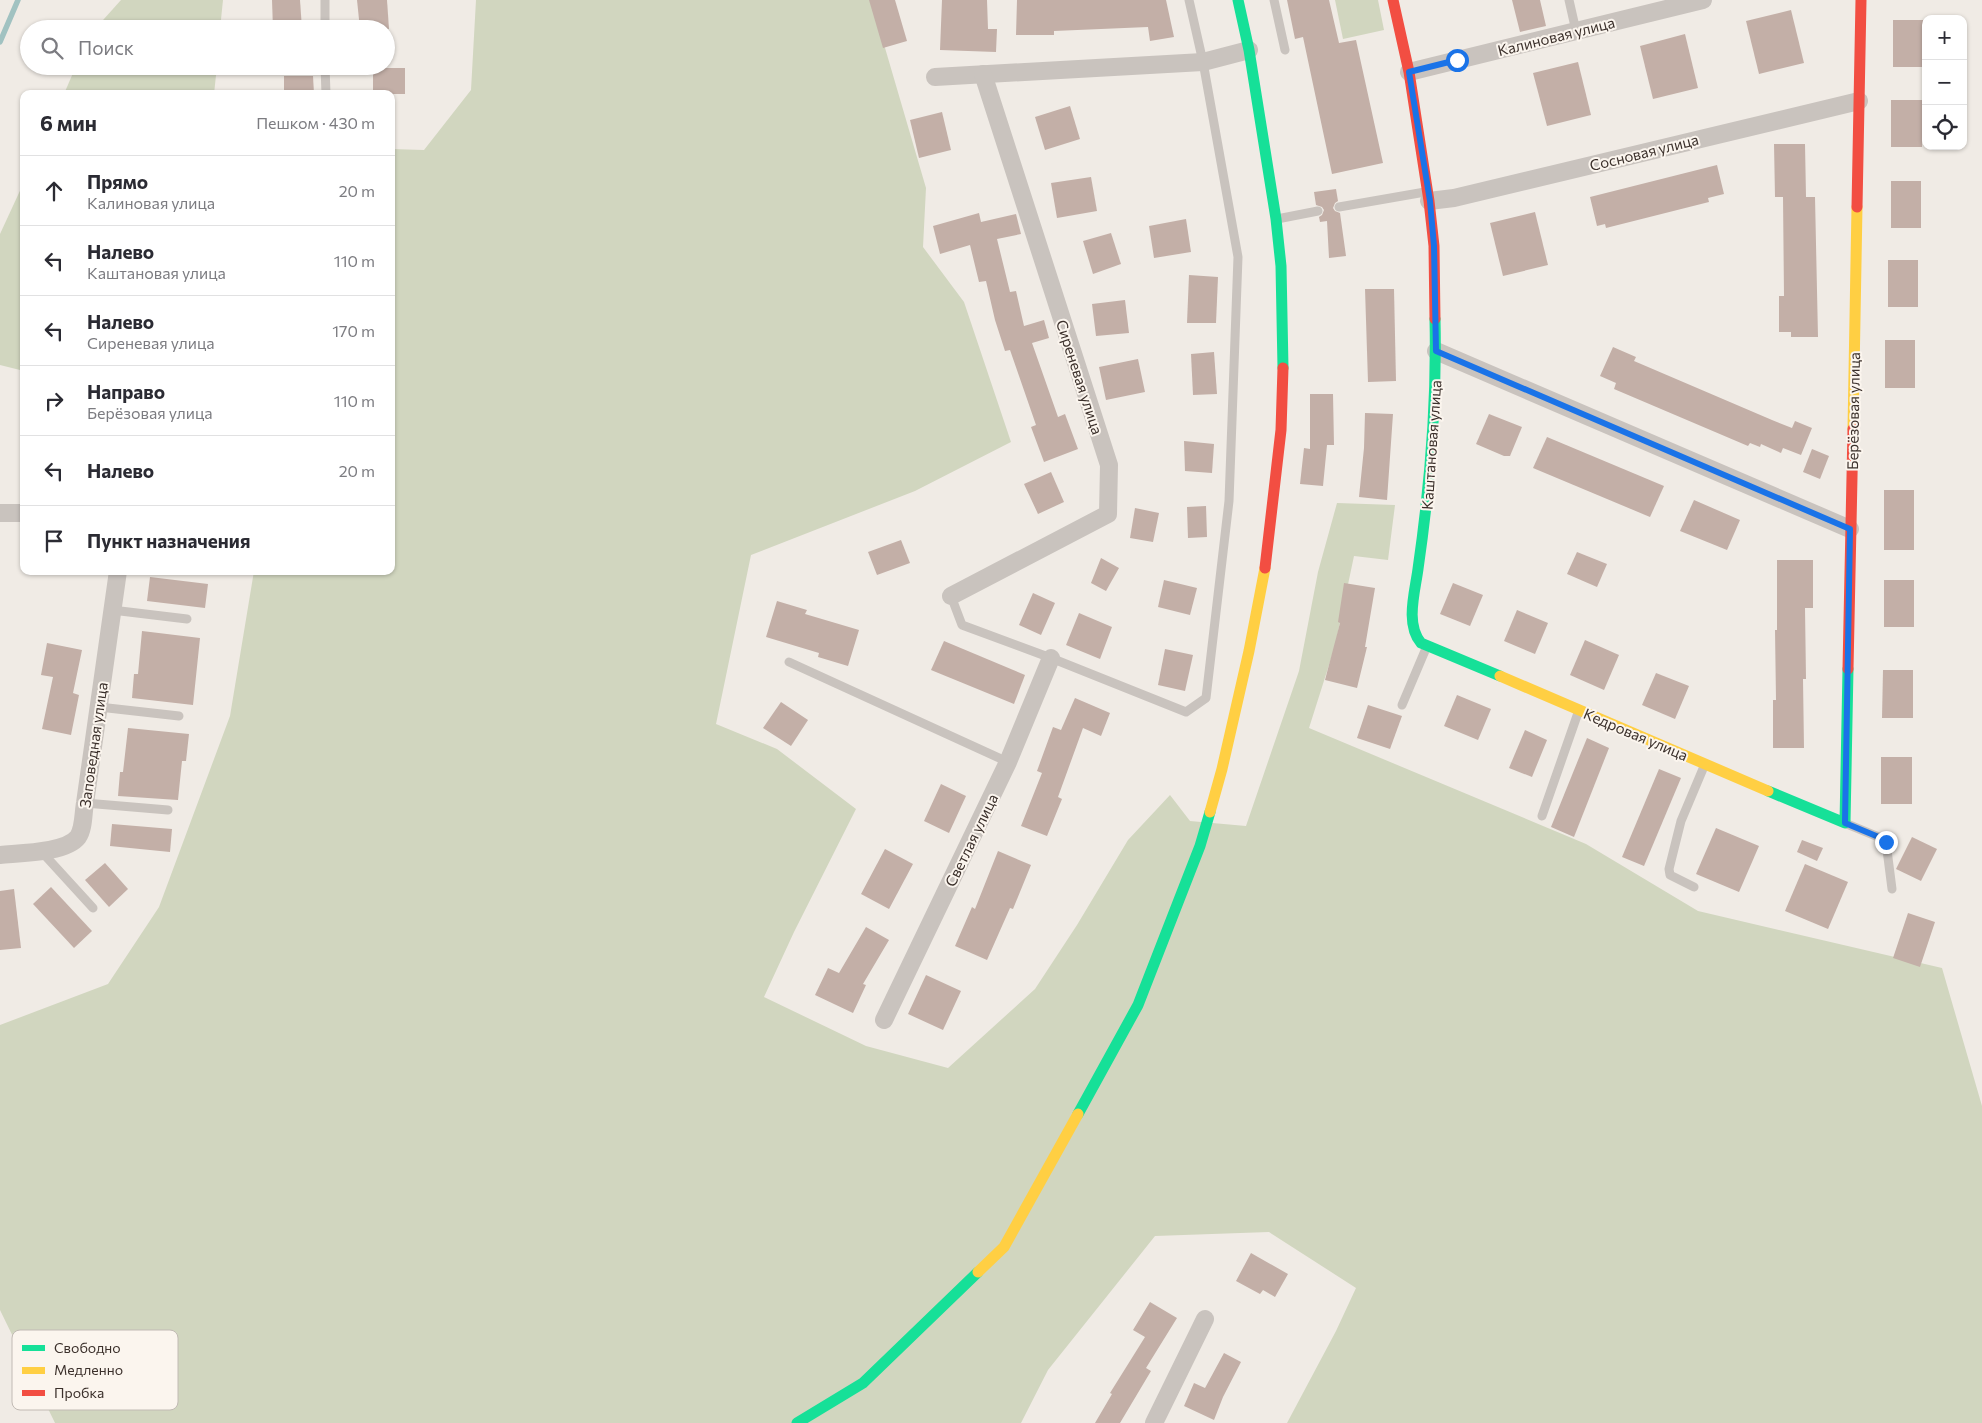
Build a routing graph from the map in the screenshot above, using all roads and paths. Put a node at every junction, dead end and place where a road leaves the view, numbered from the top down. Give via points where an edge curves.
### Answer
1 (325, 0) edge
2 (1188, 0) edge
3 (1238, 0) edge
4 (1274, 0) edge
5 (1393, 0) edge
6 (1569, 0) edge
7 (1703, 0) edge
8 (1861, 0) edge
9 (325, 20) edge
10 (1576, 31) junction
11 (1249, 50) junction
12 (1285, 50) dead end
13 (1203, 62) junction
14 (1409, 72) junction
15 (983, 74) junction
16 (325, 75) edge
17 (935, 76) dead end
18 (326, 90) edge
19 (1859, 101) junction
20 (1429, 196) junction
21 (1340, 207) dead end
22 (1318, 211) dead end
23 (1276, 218) junction
24 (1436, 351) junction
25 (0, 513) edge
26 (20, 513) edge
27 (1850, 529) junction
28 (117, 575) edge
29 (951, 596) joint
30 (112, 610) junction
31 (187, 619) dead end
32 (1428, 646) junction
33 (1051, 658) junction
34 (788, 662) dead end
35 (1402, 705) dead end
36 (98, 707) junction
37 (1579, 710) junction
38 (179, 716) dead end
39 (1008, 762) junction
40 (1705, 764) junction
41 (85, 803) junction
42 (168, 810) dead end
43 (1542, 816) dead end
44 (1845, 823) junction
45 (40, 850) junction
46 (0, 855) edge
47 (1694, 887) dead end
48 (1892, 889) dead end
49 (93, 908) dead end
50 (884, 1020) dead end
51 (1206, 1319) dead end
52 (798, 1423) edge
53 (1154, 1423) edge

1 - 9 lane
2 - 13 lane
3 - 11 street
4 - 12 lane
5 - 14 street, Каштановая улица
6 - 10 lane
7 - 10 street, Калиновая улица
8 - 19 street, Берёзовая улица
10 - 14 street, Калиновая улица
11 - 13 street
11 - 23 street
13 - 15 street
13 - 33 lane via 1238,257 1228,501 1206,698 1186,712
14 - 20 street, Каштановая улица
15 - 17 street
15 - 29 street, Сиреневая улица via 1109,465 1108,514
16 - 18 lane
19 - 20 street, Сосновая улица via 1470,194
19 - 27 street, Берёзовая улица
20 - 21 lane
20 - 24 street, Каштановая улица via 1434,246
22 - 23 lane
23 - 52 street via 1281,266 1283,391 1264,575 1224,760 1202,838 1138,1005 1004,1247 863,1383
24 - 27 street
24 - 32 street, Каштановая улица via 1429,492 1412,626 1414,636
25 - 26 street
27 - 44 street, Берёзовая улица
28 - 30 street, Заповедная улица
29 - 33 lane via 962,625
30 - 31 lane
30 - 36 street, Заповедная улица
32 - 35 lane
32 - 37 street, Кедровая улица
33 - 39 street, Светлая улица
34 - 39 lane
36 - 38 lane
36 - 41 street, Заповедная улица
37 - 40 street, Кедровая улица
37 - 43 lane
39 - 50 street, Светлая улица
40 - 44 street, Кедровая улица
40 - 47 lane via 1681,821 1669,869 1673,878
41 - 42 lane
41 - 45 street, Заповедная улица via 81,828 72,843
44 - 48 lane via 1886,842
45 - 46 street, Заповедная улица
45 - 49 lane
51 - 53 street

